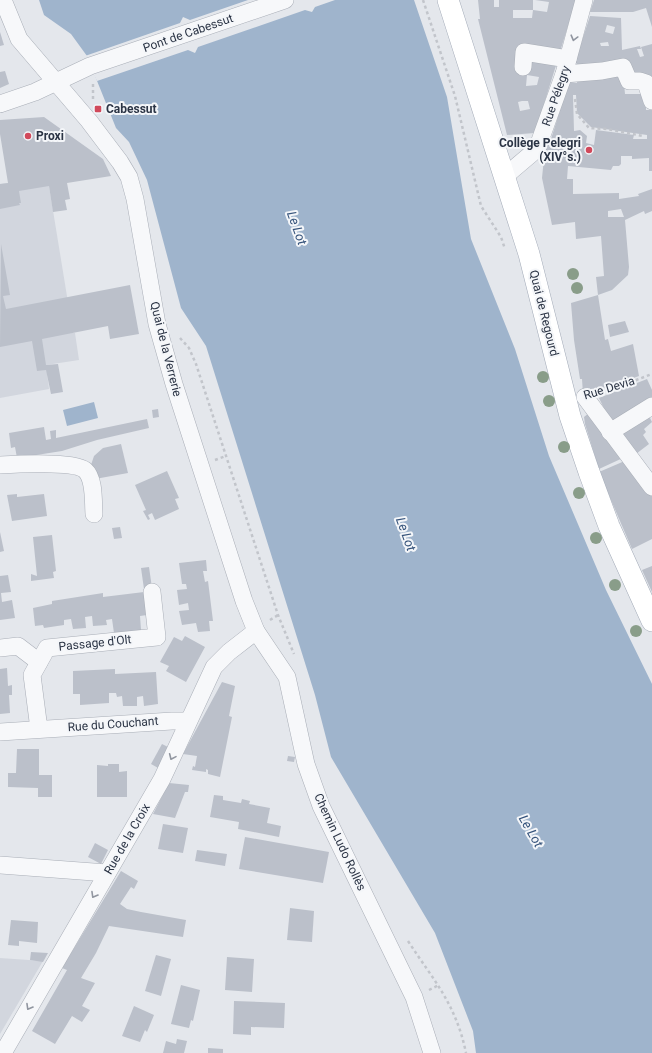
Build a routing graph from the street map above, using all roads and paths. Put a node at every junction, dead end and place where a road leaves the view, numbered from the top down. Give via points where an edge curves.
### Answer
1 (3, 0) edge
2 (285, 0) edge
3 (423, 0) edge
4 (448, 0) edge
5 (584, 0) edge
6 (90, 66) junction
7 (523, 67) dead end
8 (566, 67) junction
9 (56, 81) junction
10 (574, 95) dead end
11 (93, 101) dead end
12 (652, 101) edge
13 (0, 104) edge
14 (643, 136) dead end
15 (504, 177) junction
16 (506, 251) dead end
17 (179, 337) dead end
18 (652, 374) edge
19 (584, 397) junction
20 (652, 406) edge
21 (610, 432) junction
22 (0, 465) edge
23 (652, 487) edge
24 (94, 514) dead end
25 (152, 592) dead end
26 (652, 621) edge
27 (256, 631) junction
28 (0, 648) edge
29 (295, 658) dead end
30 (39, 662) junction
31 (187, 721) junction
32 (38, 729) junction
33 (0, 732) edge
34 (0, 865) edge
35 (107, 873) junction
36 (404, 935) dead end
37 (3, 1053) edge
38 (432, 1053) edge
39 (466, 1053) edge

1 - 9 street, Quai de la Verrerie via 19,39
2 - 6 street, Pont de Cabessut
3 - 16 path via 455,96 481,206
4 - 15 main road, Quai de Regourd
5 -> 8 street, Rue Pélegry
6 - 9 street, Pont de Cabessut
6 - 11 path
7 - 8 street via 524,52
8 - 12 street via 602,72 623,67 629,81 646,83
8 - 15 street, Rue Pélegry via 537,149
9 - 13 street, Pont de Cabessut via 35,92
9 - 27 street, Quai de la Verrerie via 94,126 129,177 136,199 157,324 174,384
10 - 14 path via 576,114 590,128
15 - 19 main road, Quai de Regourd via 529,254
17 - 29 path via 189,348 196,364 278,615
18 - 19 path, Rue Devia
19 - 21 street
19 - 26 main road, Quai de Regourd via 598,498
20 - 21 street
21 - 23 street
22 - 24 street via 69,464 85,470 90,479
25 - 30 street, Passage d'Olt via 158,637 47,648
27 - 31 street, Rue de la Croix via 229,652 214,668
27 - 38 street, Chemin Ludo Rollès via 287,677 306,764 321,806 414,997
28 - 30 street via 18,646
30 - 32 street via 32,675
31 - 32 street, Rue du Couchant
31 -> 35 street, Rue de la Croix via 162,778
32 - 33 street, Rue du Couchant
34 - 35 street
35 -> 37 street, Rue de la Croix
36 - 39 path via 439,985 453,1012

